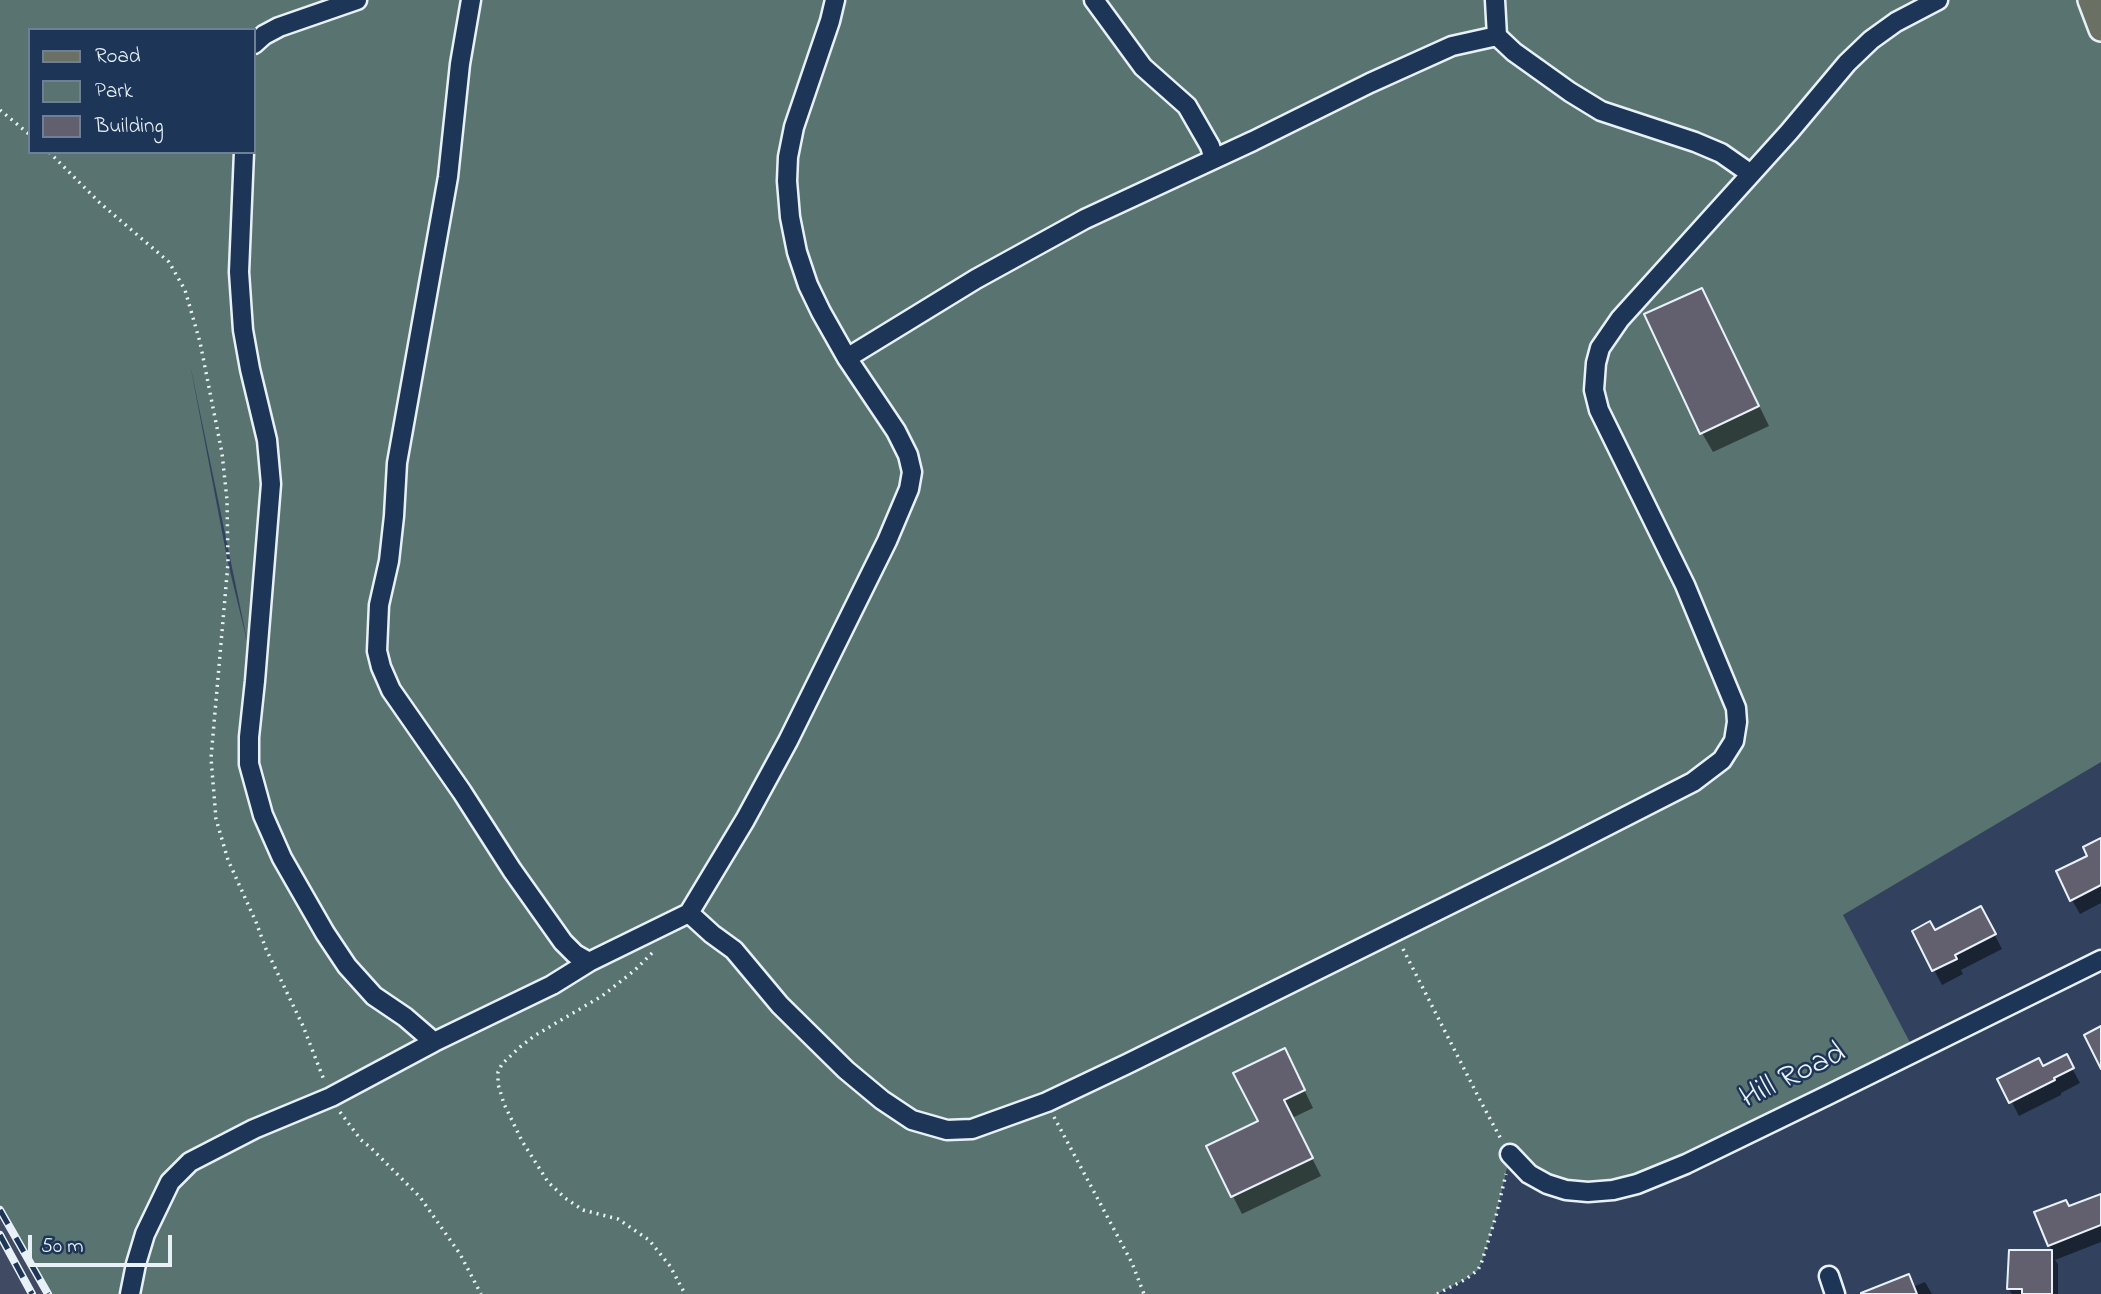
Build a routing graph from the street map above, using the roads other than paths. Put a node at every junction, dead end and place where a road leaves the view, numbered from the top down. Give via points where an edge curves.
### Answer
1 (357, 0) edge
2 (471, 0) edge
3 (835, 0) edge
4 (1094, 0) edge
5 (1495, 0) edge
6 (1938, 0) edge
7 (2091, 0) edge
8 (2101, 29) edge
9 (1497, 36) junction
10 (256, 42) edge
11 (244, 154) edge
12 (1214, 159) junction
13 (1751, 174) junction
14 (847, 358) junction
15 (689, 913) junction
16 (2101, 960) edge
17 (589, 962) junction
18 (433, 1042) junction
19 (1510, 1154) road end
20 (1829, 1276) dead end
21 (130, 1294) edge
22 (1835, 1294) edge

1 - 10 street via 279,27
2 - 17 street via 443,203 397,463 377,651 391,690 512,870 563,942
3 - 14 street via 794,127 787,181 790,217 808,285
4 - 12 street via 1143,67 1186,106
5 - 9 street
6 - 13 street via 1871,40
7 - 8 main road
9 - 12 street via 1452,46
9 - 13 street via 1601,111 1695,142
11 - 18 street via 239,272 243,330 267,440 271,484 249,764 263,815 282,858 325,933 374,996
12 - 14 street via 1035,245
13 - 15 street via 1620,319 1600,348 1596,363 1594,390 1599,410 1685,585 1736,708 1734,741 1722,760 1693,782 1047,1102 972,1129 947,1130 912,1119 882,1100 780,1005 734,950
14 - 15 street via 908,455 909,489 788,741
15 - 17 street
16 - 19 street, Hill Road via 1637,1184 1613,1190 1566,1190 1529,1174
17 - 18 street via 494,1015
18 - 21 street via 331,1097 190,1162 170,1182 145,1234
20 - 22 street

